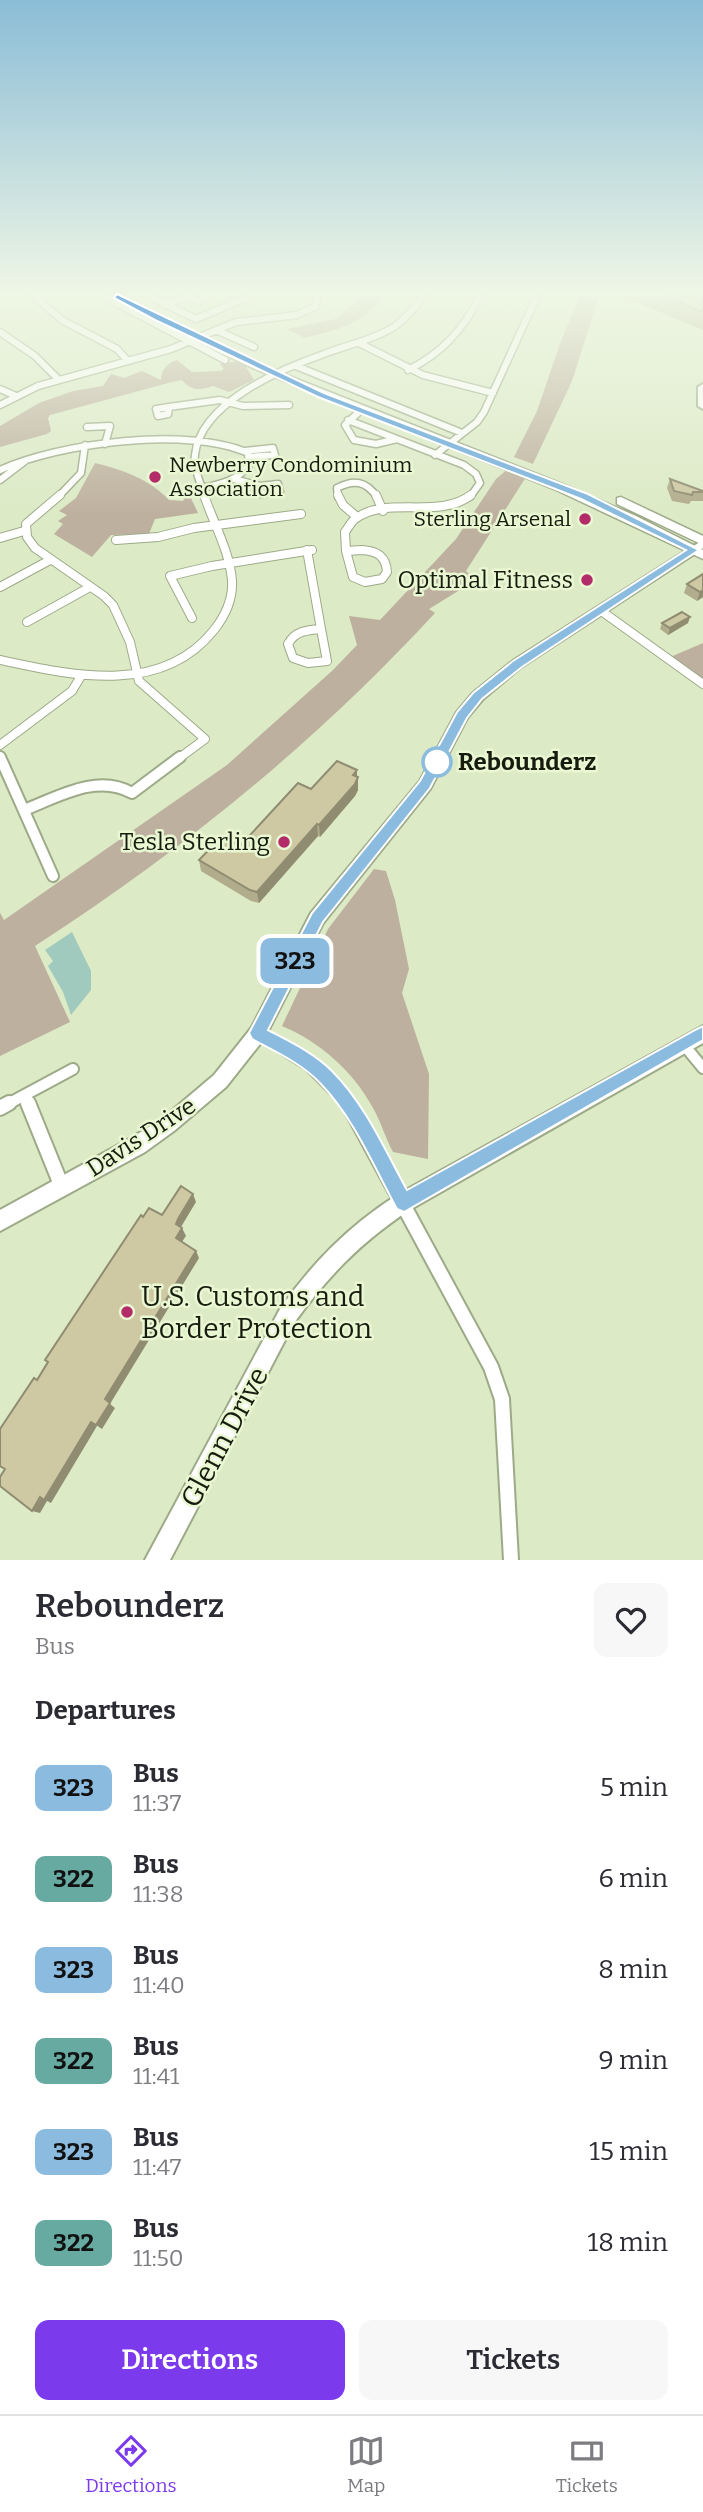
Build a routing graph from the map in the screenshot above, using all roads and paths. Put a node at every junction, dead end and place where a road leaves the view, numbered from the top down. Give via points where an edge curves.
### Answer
1 (48, 369) edge
2 (98, 369) edge
3 (280, 369) edge
4 (283, 369) edge
5 (292, 369) edge
6 (504, 369) edge
7 (408, 370) edge
8 (287, 371) junction
9 (58, 379) junction
10 (703, 387) edge
11 (0, 389) edge
12 (493, 393) junction
13 (16, 396) junction
14 (229, 402) junction
15 (0, 405) edge
16 (289, 405) dead end
17 (703, 406) edge
18 (169, 408) dead end
19 (360, 411) junction
20 (348, 420) junction
21 (87, 427) dead end
22 (218, 430) dead end
23 (455, 438) junction
24 (397, 439) junction
25 (196, 441) junction
26 (220, 442) junction
27 (105, 444) junction
28 (85, 445) junction
29 (435, 455) junction
30 (28, 458) junction
31 (0, 470) edge
32 (0, 480) edge
33 (234, 480) junction
34 (260, 485) dead end
35 (202, 488) junction
36 (383, 511) junction
37 (301, 514) dead end
38 (357, 517) junction
39 (215, 525) junction
40 (24, 531) junction
41 (0, 538) edge
42 (116, 540) dead end
43 (701, 547) edge
44 (346, 551) junction
45 (50, 560) junction
46 (228, 563) junction
47 (0, 587) edge
48 (90, 587) junction
49 (600, 610) junction
50 (192, 618) dead end
51 (27, 622) dead end
52 (321, 629) junction
53 (0, 660) edge
54 (139, 674) junction
55 (81, 677) junction
56 (703, 684) edge
57 (0, 745) edge
58 (0, 757) edge
59 (24, 810) junction
60 (53, 876) dead end
61 (258, 1033) junction
62 (703, 1034) edge
63 (684, 1045) junction
64 (703, 1068) edge
65 (73, 1069) dead end
66 (25, 1095) junction
67 (0, 1108) edge
68 (62, 1187) junction
69 (404, 1202) junction
70 (0, 1221) edge
71 (157, 1560) edge
72 (511, 1560) edge

1 - 9 street
2 - 9 street
3 - 8 main road
4 - 8 main road
5 - 8 street
6 - 12 street
7 - 12 street via 452,386
8 - 14 street
8 - 19 main road
8 - 23 main road
9 - 13 street
10 - 17 main road
11 - 13 street
12 - 23 street via 477,422
13 - 15 street
14 - 16 street via 249,407
14 - 18 street
14 - 25 street via 214,414
19 - 20 street
19 - 23 main road
20 - 24 street
20 - 24 street via 346,431 359,442
21 - 27 street via 110,426
22 - 26 street
23 - 29 street
23 - 43 main road
24 - 29 street
25 - 26 street
25 - 27 street
25 - 35 street via 194,458
26 - 33 street via 247,454 247,468
27 - 28 street
28 - 30 street
28 - 40 street via 86,460 80,474 31,518
29 - 36 street via 474,471 480,483 472,496 458,503
30 - 31 street
30 - 32 street
33 - 34 street
33 - 35 street
35 - 39 street
36 - 38 street
36 - 38 street via 371,486 347,483 337,492
37 - 39 street
38 - 44 street via 345,532
39 - 42 street
39 - 46 street
40 - 41 street
40 - 45 street
43 - 49 main road, Davis Drive
44 - 44 street via 380,554 386,561 386,575 376,581 356,579
45 - 47 street
45 - 48 street
46 - 50 street via 170,576
46 - 52 street via 309,550
46 - 54 street via 230,599 215,629 177,660
48 - 51 street
48 - 54 street via 112,604
49 - 56 street
49 - 61 main road, Davis Drive via 506,672 469,705 425,785 317,918
52 - 52 street via 292,637 288,644 291,655 303,663 327,661
53 - 55 street
54 - 55 street
54 - 59 street via 139,681 205,739 132,793 118,785 90,785
55 - 57 street via 72,691
58 - 59 street
59 - 60 street
61 - 68 main road, Davis Drive via 220,1081 194,1104 138,1145
61 - 69 street via 326,1076 351,1107
62 - 63 main road, Glenn Drive
63 - 64 street
63 - 69 main road, Glenn Drive
65 - 66 street
66 - 67 street
66 - 68 street
68 - 70 main road, Davis Drive
69 - 71 main road, Glenn Drive via 369,1223 311,1281 287,1316
69 - 72 street via 491,1367 502,1399

